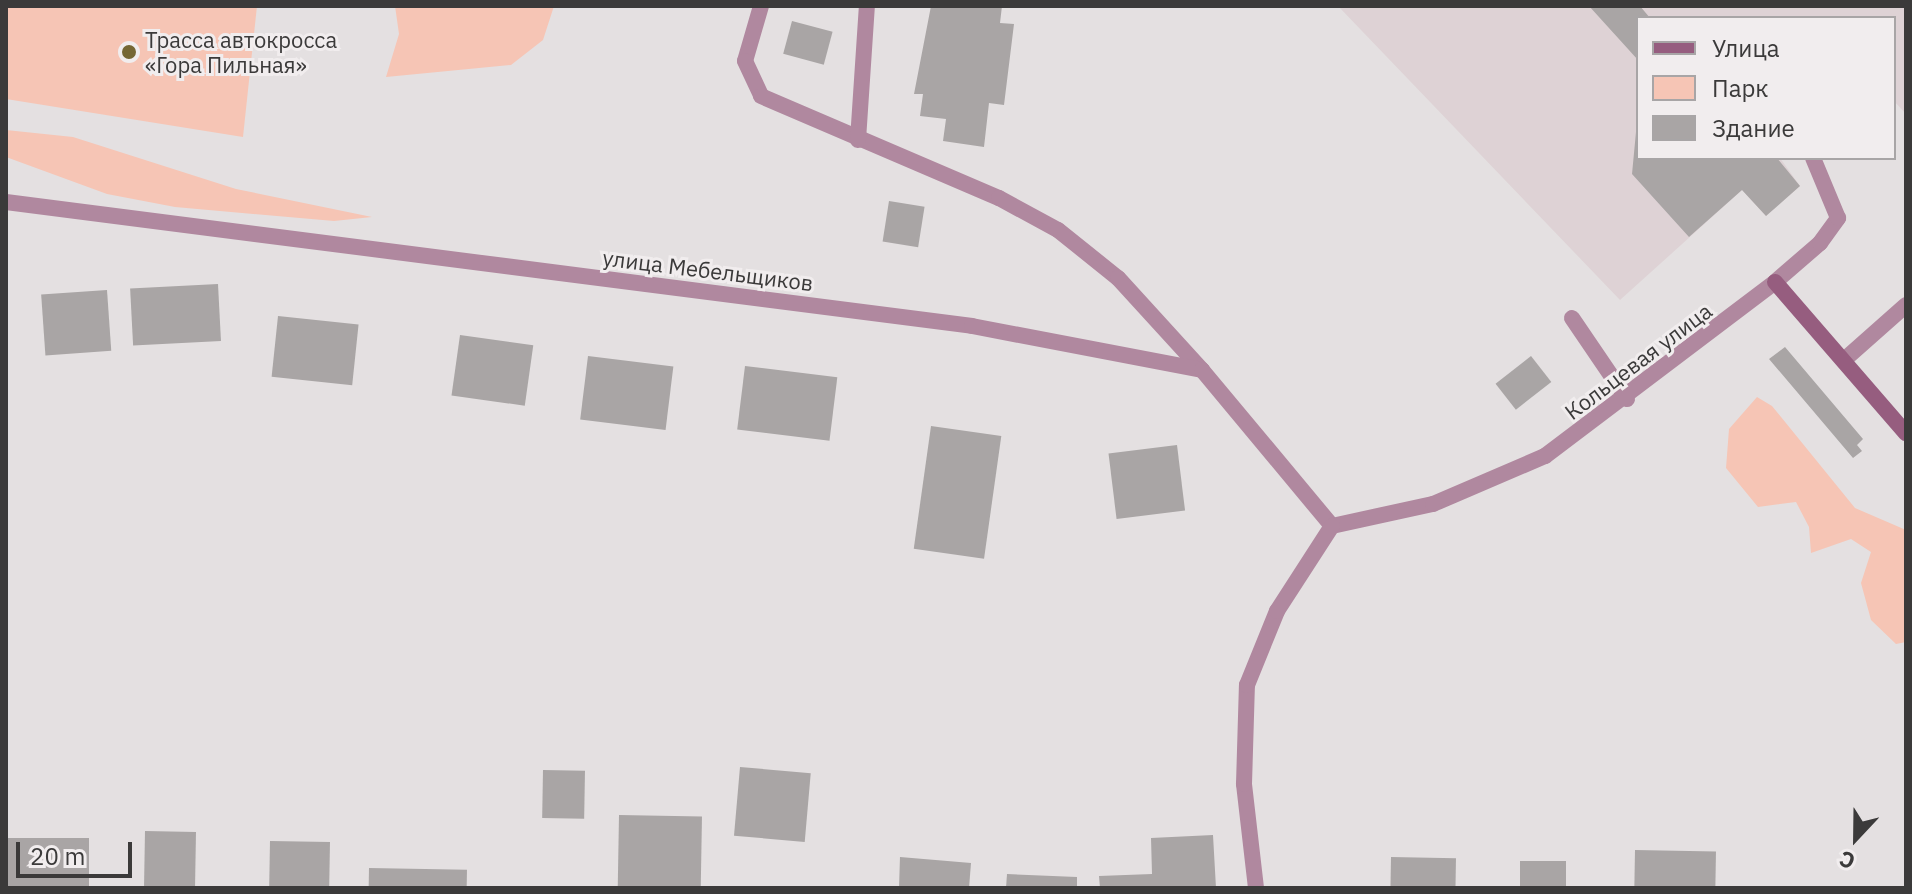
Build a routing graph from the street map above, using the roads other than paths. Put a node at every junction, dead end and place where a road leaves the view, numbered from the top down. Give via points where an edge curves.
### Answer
1 (761, 6) edge
2 (867, 6) edge
3 (858, 140) junction
4 (1814, 160) edge
5 (6, 202) edge
6 (1775, 282) junction
7 (1906, 305) edge
8 (1572, 318) dead end
9 (1844, 360) junction
10 (1202, 370) junction
11 (1627, 399) junction
12 (1906, 433) edge
13 (1332, 526) junction
14 (1256, 888) edge

1 - 3 street via 745,61 761,96
2 - 3 street
3 - 10 street via 999,198 1058,230 1118,278
4 - 6 street, Кольцевая улица via 1838,218 1820,243
5 - 10 street, улица Мебельщиков via 972,326
6 - 9 street
6 - 11 street, Кольцевая улица
7 - 9 street
8 - 11 street
9 - 12 street
10 - 13 street
11 - 13 street, Кольцевая улица via 1545,456 1496,481 1433,504
13 - 14 street via 1277,611 1247,685 1244,784

